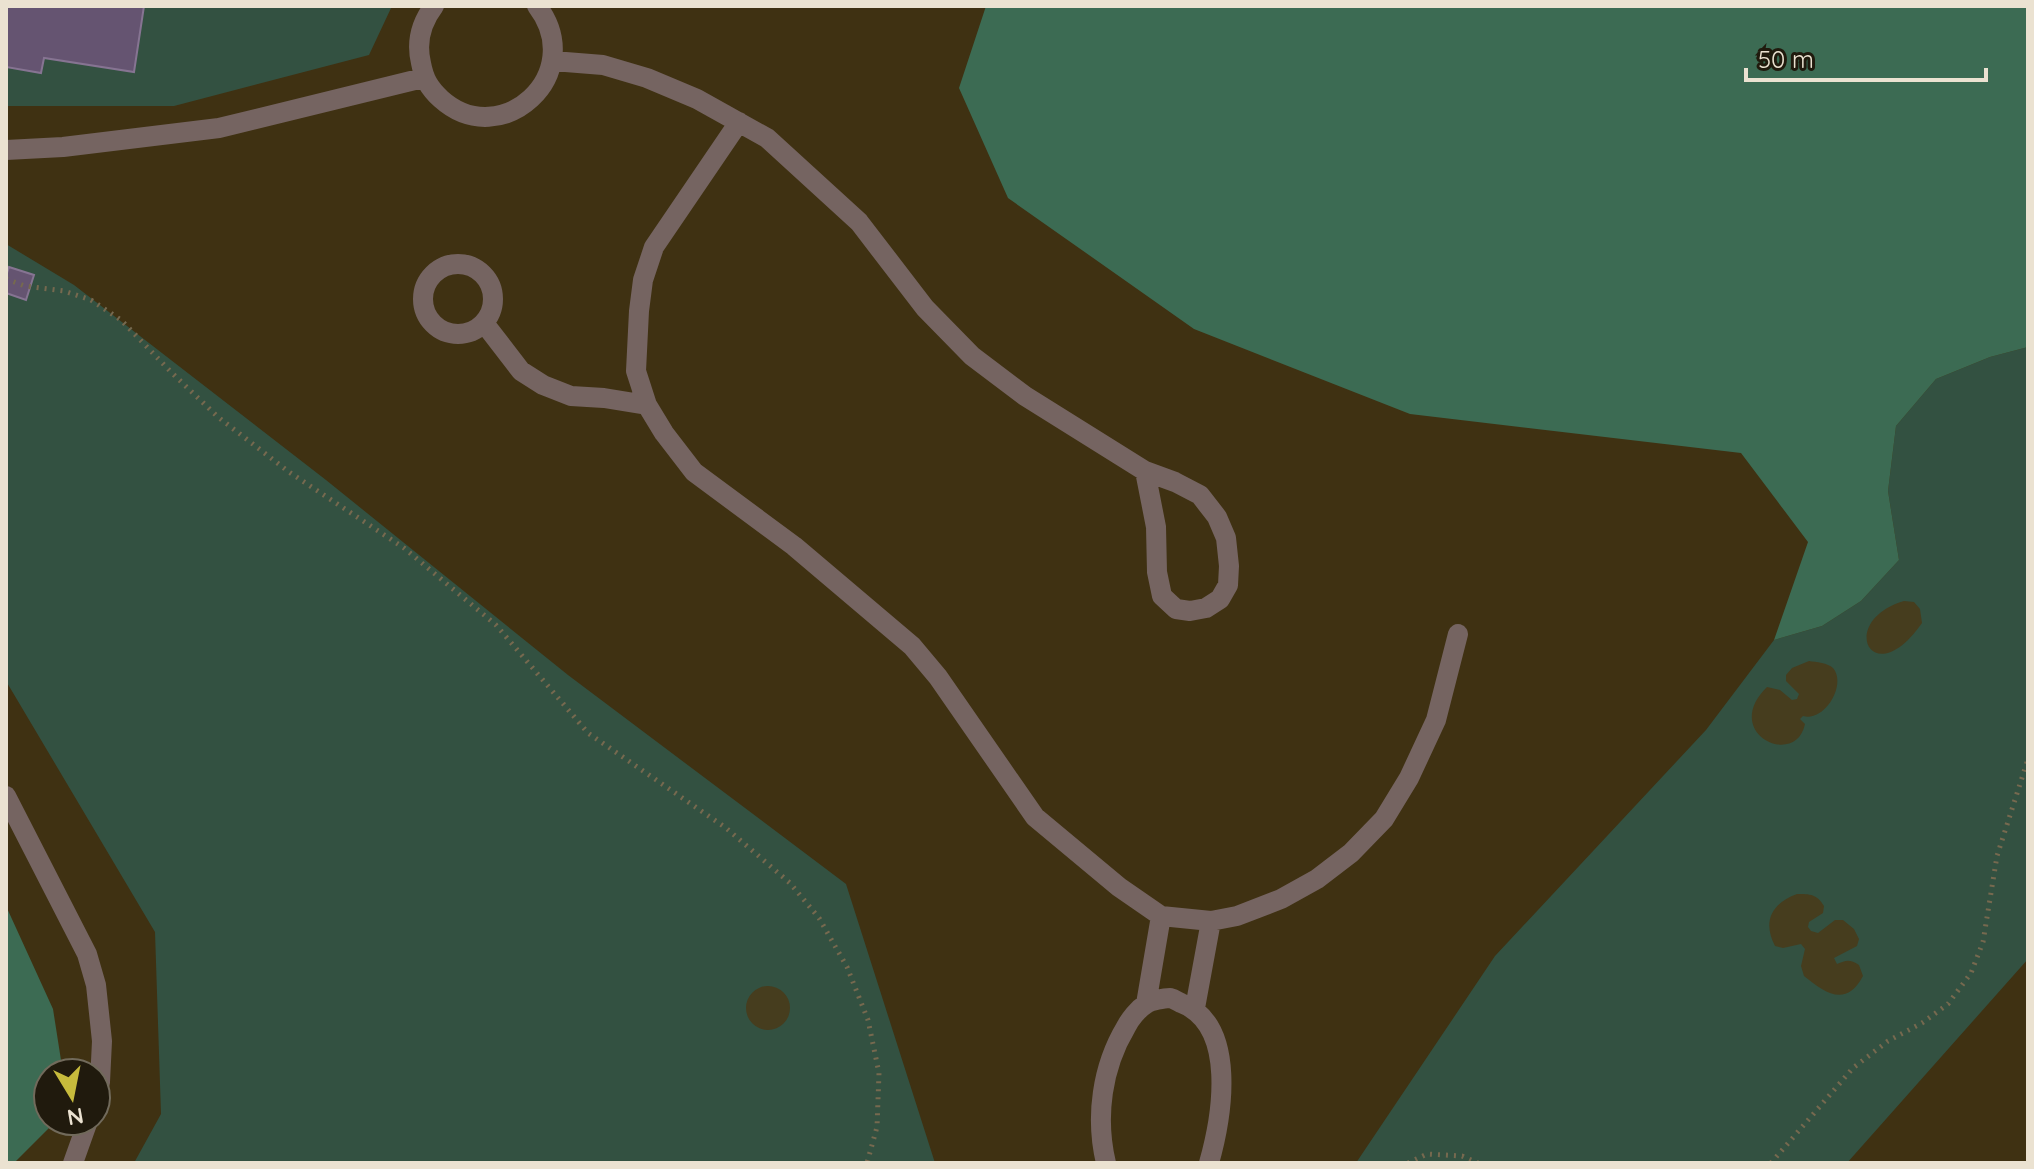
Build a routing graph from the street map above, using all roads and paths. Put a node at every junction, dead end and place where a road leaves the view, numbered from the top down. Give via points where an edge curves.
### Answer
1 (434, 6) edge
2 (537, 6) edge
3 (553, 61) junction
4 (423, 78) junction
5 (739, 122) junction
6 (6, 150) edge
7 (6, 279) edge
8 (484, 323) dead end
9 (647, 405) junction
10 (1145, 471) junction
11 (1458, 634) dead end
12 (2028, 759) edge
13 (6, 796) edge
14 (1161, 916) junction
15 (1211, 921) junction
16 (1146, 1004) junction
17 (1195, 1008) junction
18 (101, 1057) edge
19 (82, 1137) edge
20 (73, 1163) edge
21 (867, 1163) edge
22 (1106, 1163) edge
23 (1209, 1163) edge
24 (1408, 1163) edge
25 (1478, 1163) edge
26 (1771, 1163) edge

1 - 4 street via 421,28
2 - 3 street via 553,39
3 - 4 street via 531,99 491,117 449,106
3 - 5 street via 603,65 647,78
4 - 6 street via 219,128
5 - 9 street via 654,247 643,280 636,371
5 - 10 street via 767,138 859,222 925,308 972,356
7 - 21 path via 91,300 121,320 218,417 289,472 404,548 496,625 588,733 726,828 790,883 819,918 847,967 868,1020 879,1073 877,1127
8 - 9 street via 521,371 543,385 571,396
9 - 14 street via 694,472 794,546 912,646 1035,817
10 - 10 street via 1162,596 1176,609 1206,608 1228,585 1226,538 1217,517 1200,495
11 - 15 street via 1436,720 1384,819 1317,879 1281,899
12 - 26 path via 1997,856 1983,942 1971,973 1948,1004 1853,1068
13 - 18 street via 87,954 96,985
14 - 15 street
14 - 16 street
15 - 17 street
16 - 17 street via 1170,998
16 - 22 street via 1115,1045 1104,1078
17 - 23 street via 1218,1046 1222,1097
19 - 20 street
24 - 25 path via 1427,1154 1462,1156

